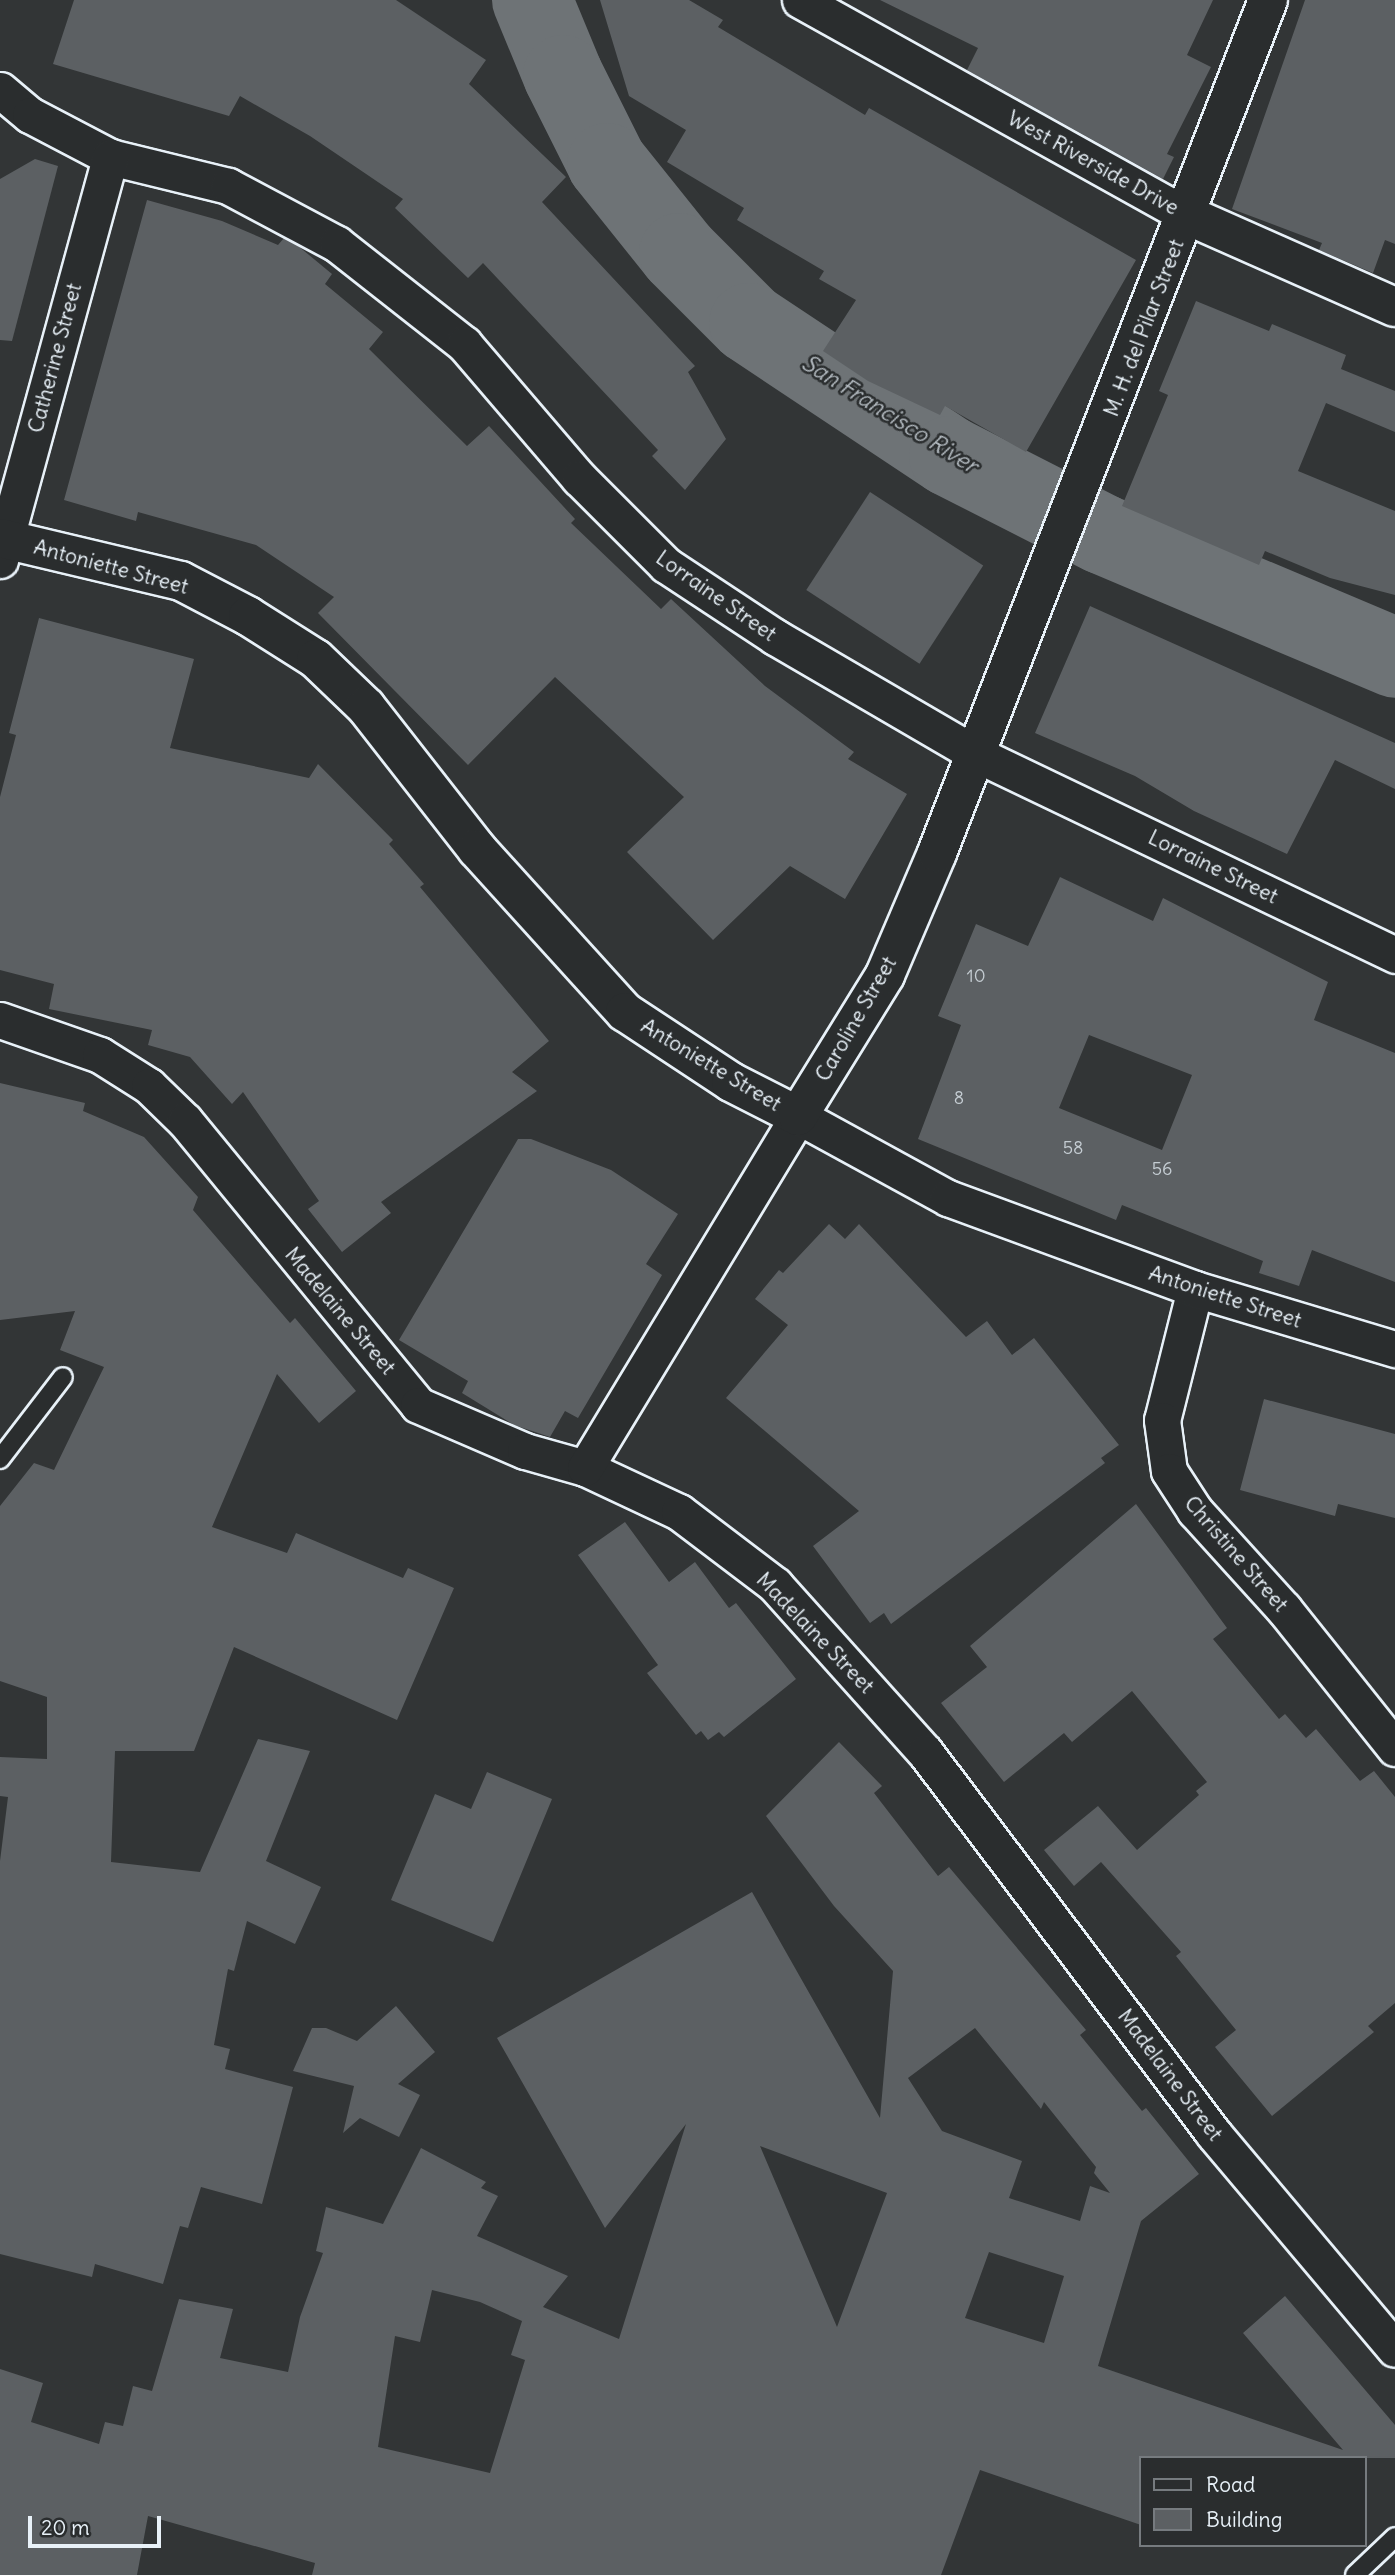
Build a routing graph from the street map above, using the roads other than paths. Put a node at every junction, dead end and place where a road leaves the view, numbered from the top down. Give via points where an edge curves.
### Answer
1 (800, 0) edge
2 (1268, 0) edge
3 (0, 90) edge
4 (110, 157) junction
5 (1187, 215) junction
6 (1395, 307) edge
7 (2, 546) edge
8 (1047, 577) joint
9 (976, 754) junction
10 (1395, 955) edge
11 (0, 1020) edge
12 (798, 1116) junction
13 (1195, 1289) junction
14 (1395, 1349) edge
15 (63, 1377) dead end
16 (0, 1459) edge
17 (585, 1468) junction
18 (1395, 1748) edge
19 (1395, 2349) edge
20 (1395, 2537) edge
21 (1355, 2575) edge

1 - 5 street, West Riverside Drive
2 - 5 street, M. H. del Pilar Street
3 - 4 street, Lorraine Street via 30,116
4 - 7 street, Catherine Street
4 - 9 street, Lorraine Street via 228,186 337,244 464,344 579,478 666,565 775,638
5 - 6 street, West Riverside Drive
5 - 8 street, M. H. del Pilar Street
7 - 12 street, Antoniette Street via 181,581 316,659 366,707 477,849 625,1012 731,1082
8 - 9 street, Caroline Street
9 - 10 street, Lorraine Street
9 - 12 street, Caroline Street via 885,975
11 - 17 street, Madelaine Street via 100,1055 149,1086 185,1121 418,1405 525,1451
12 - 13 street, Antoniette Street via 948,1198
12 - 17 street, Caroline Street
13 - 14 street, Antoniette Street
13 - 18 street, Christine Street via 1161,1420 1169,1471 1195,1511 1284,1609
15 - 16 lane
17 - 19 street, Madelaine Street via 679,1512 775,1585 926,1752 1213,2133
20 - 21 lane

